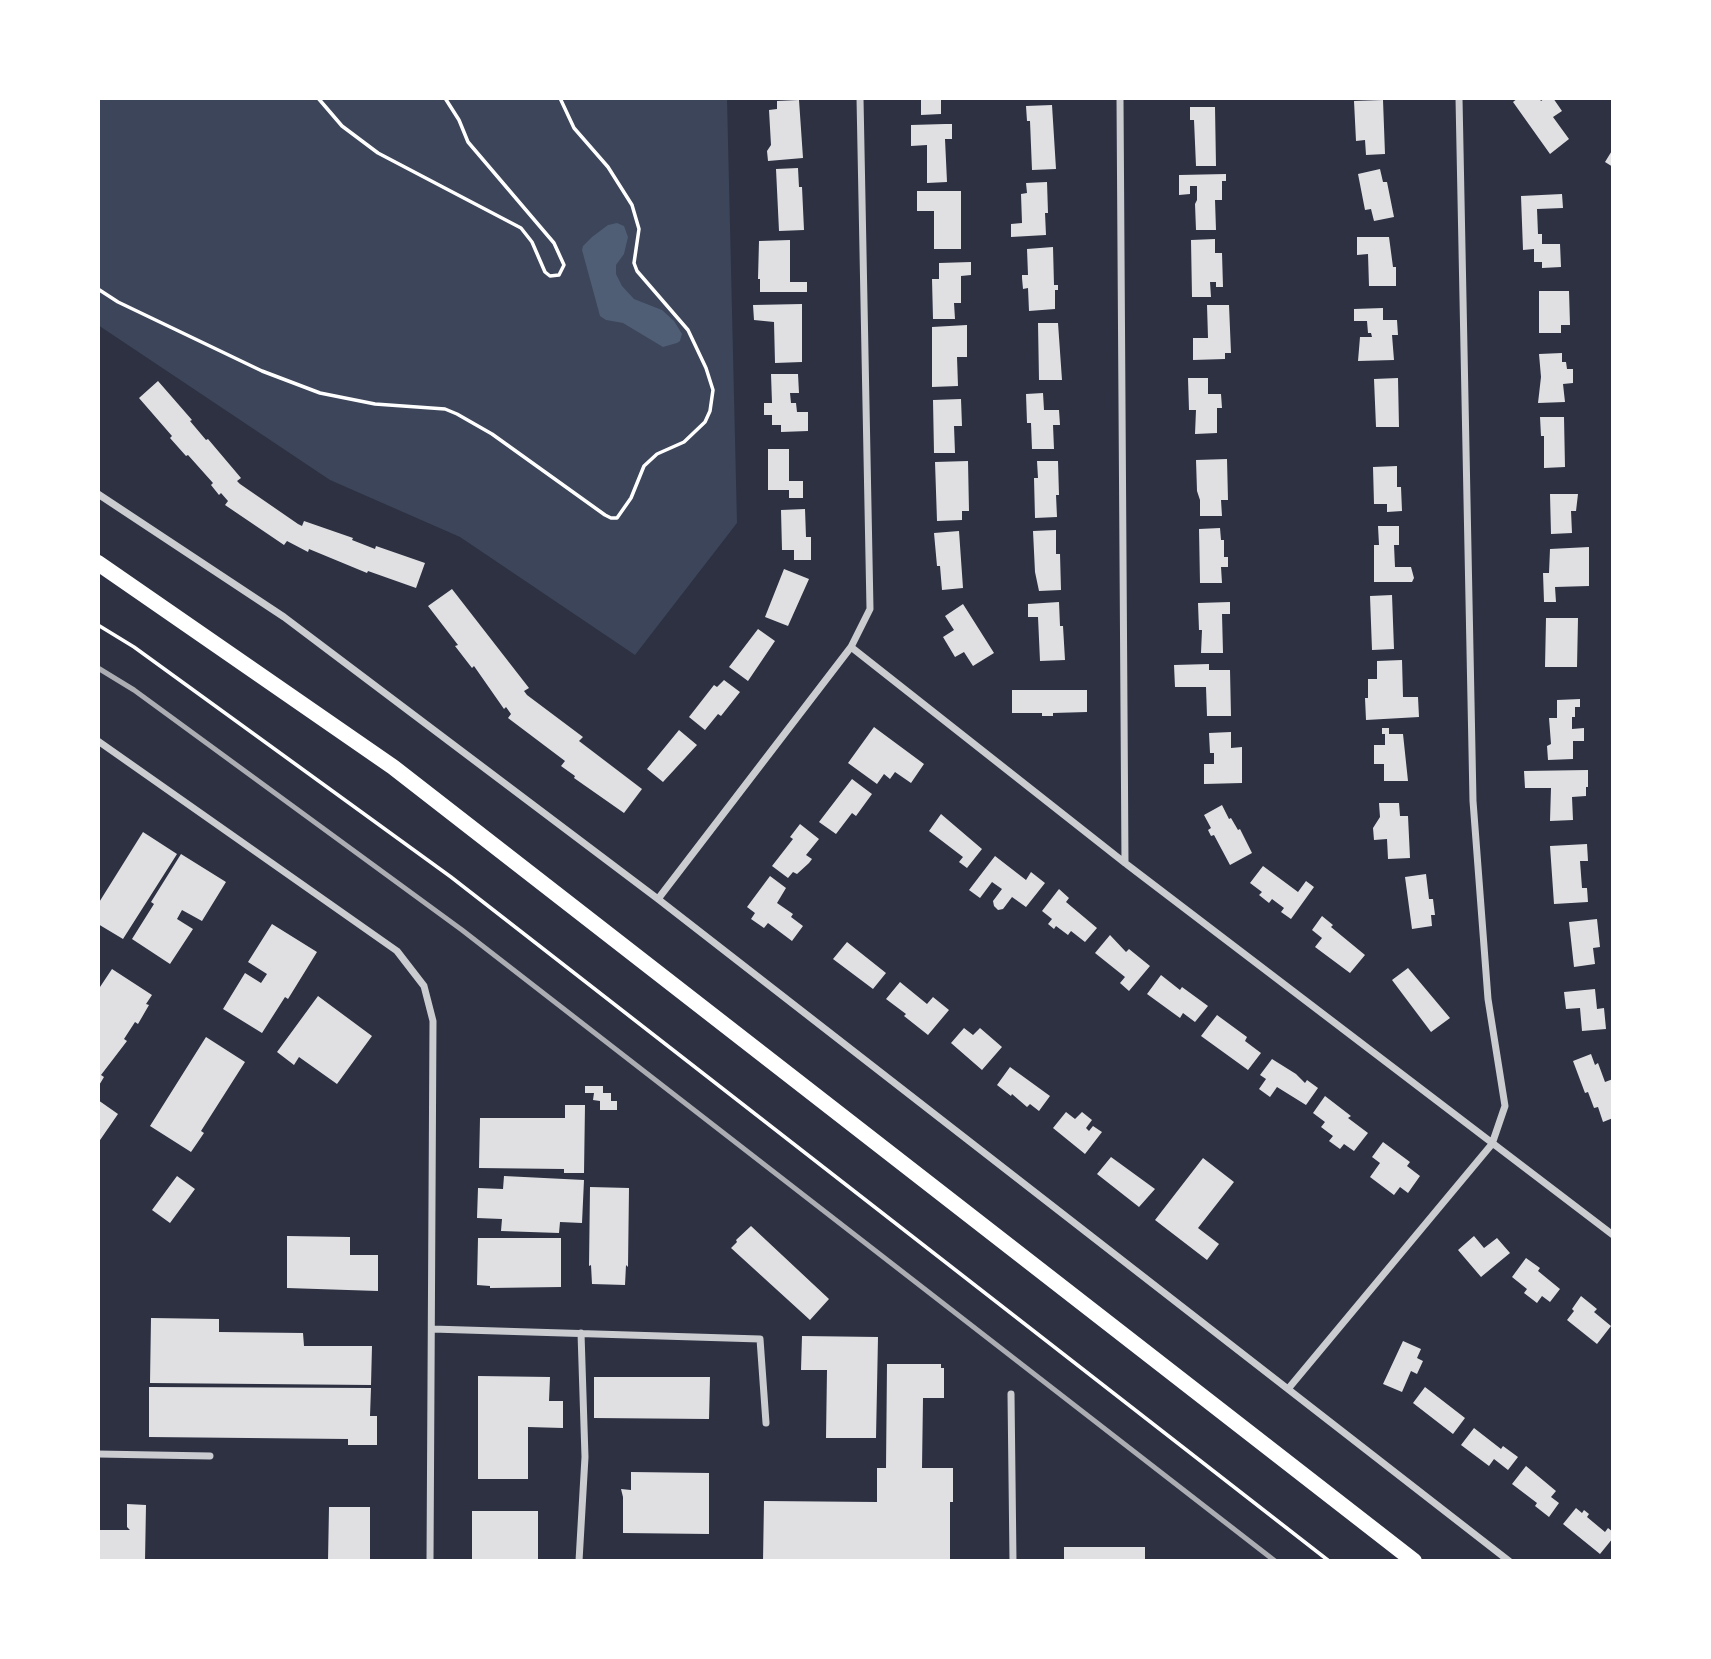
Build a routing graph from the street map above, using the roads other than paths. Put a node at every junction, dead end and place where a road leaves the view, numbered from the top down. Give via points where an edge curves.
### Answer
1 (860, 98) edge
2 (1120, 98) edge
3 (1459, 98) edge
4 (98, 494) edge
5 (98, 563) edge
6 (851, 647) junction
7 (98, 741) edge
8 (1125, 863) junction
9 (658, 899) junction
10 (1492, 1144) junction
11 (1613, 1236) edge
12 (432, 1329) junction
13 (580, 1333) junction
14 (1288, 1389) junction
15 (1011, 1394) dead end
16 (766, 1423) dead end
17 (98, 1454) edge
18 (210, 1456) dead end
19 (430, 1561) edge
20 (579, 1561) edge
21 (1013, 1561) edge
22 (1415, 1561) edge
23 (1509, 1561) edge

1 - 6 street via 870,609
2 - 8 street
3 - 10 street via 1473,801 1488,999 1505,1106
4 - 9 street via 284,617
5 - 22 main road via 393,767
6 - 8 street
6 - 9 street
7 - 12 street via 397,951 424,986 433,1021
8 - 10 street
9 - 14 street
10 - 11 street
10 - 14 street
12 - 13 street
12 - 19 street
13 - 16 street via 760,1339
13 - 20 street via 585,1457
14 - 23 street
15 - 21 street
17 - 18 street

